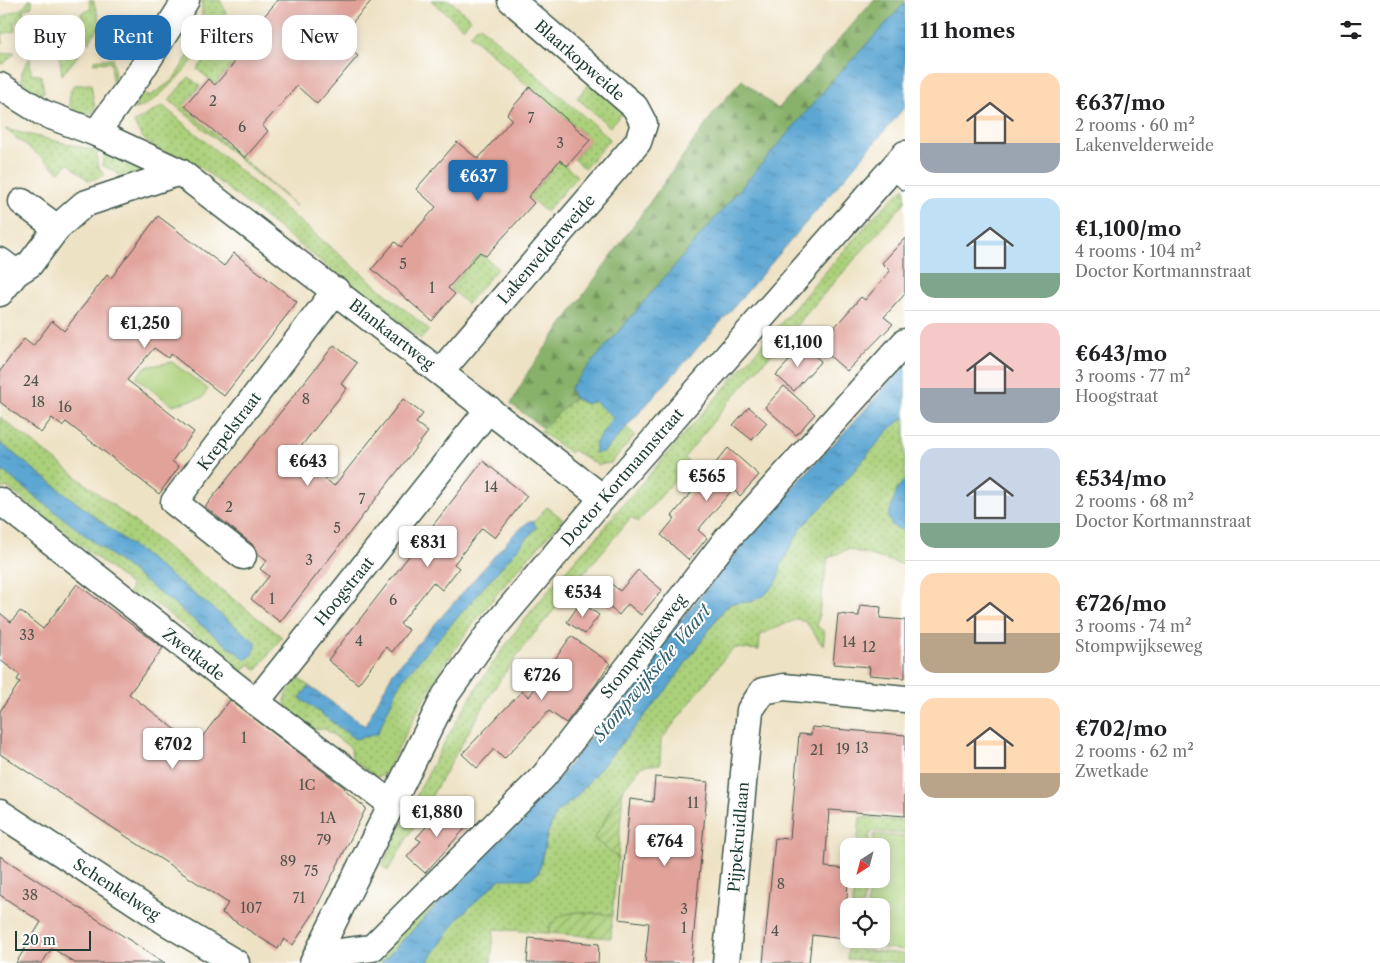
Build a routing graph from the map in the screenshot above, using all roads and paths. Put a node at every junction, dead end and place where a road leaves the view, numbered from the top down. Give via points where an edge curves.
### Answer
1 (186, 0) edge
2 (511, 0) edge
3 (0, 86) edge
4 (644, 124) joint
5 (96, 133) junction
6 (900, 169) edge
7 (180, 172) junction
8 (22, 202) dead end
9 (58, 228) junction
10 (8, 267) edge
11 (336, 290) junction
12 (0, 293) edge
13 (905, 342) edge
14 (441, 371) junction
15 (489, 409) junction
16 (603, 498) junction
17 (0, 501) edge
18 (243, 556) dead end
19 (905, 698) edge
20 (256, 702) junction
21 (390, 804) junction
22 (0, 813) edge
23 (315, 959) edge
24 (236, 963) edge
25 (726, 963) edge

1 - 5 street
2 - 4 street, Blaarkopweide via 635,107
3 - 5 street, Blankaartweg via 43,113
4 - 14 street, Lakenvelderweide via 638,142
5 - 7 street, Blankaartweg
6 - 16 street, Doctor Kortmannstraat
7 - 9 street via 84,204
7 - 11 street, Blankaartweg
8 - 9 street
9 - 10 street via 30,264
10 - 12 street
11 - 14 street, Blankaartweg
11 - 18 street, Krepelstraat via 174,502
13 - 23 street, Stompwijkseweg via 727,539 544,776 372,948
14 - 15 street, Blankaartweg
15 - 16 street, Blankaartweg
15 - 20 street, Hoogstraat
16 - 21 street, Doctor Kortmannstraat via 490,632 445,696
17 - 20 street, Zwetkade
19 - 25 street, Pijpekruidlaan via 784,687 763,691 750,710
20 - 21 street, Zwetkade via 291,737
21 - 23 street, Doctor Kortmannstraat
22 - 24 street, Schenkelweg via 168,923

